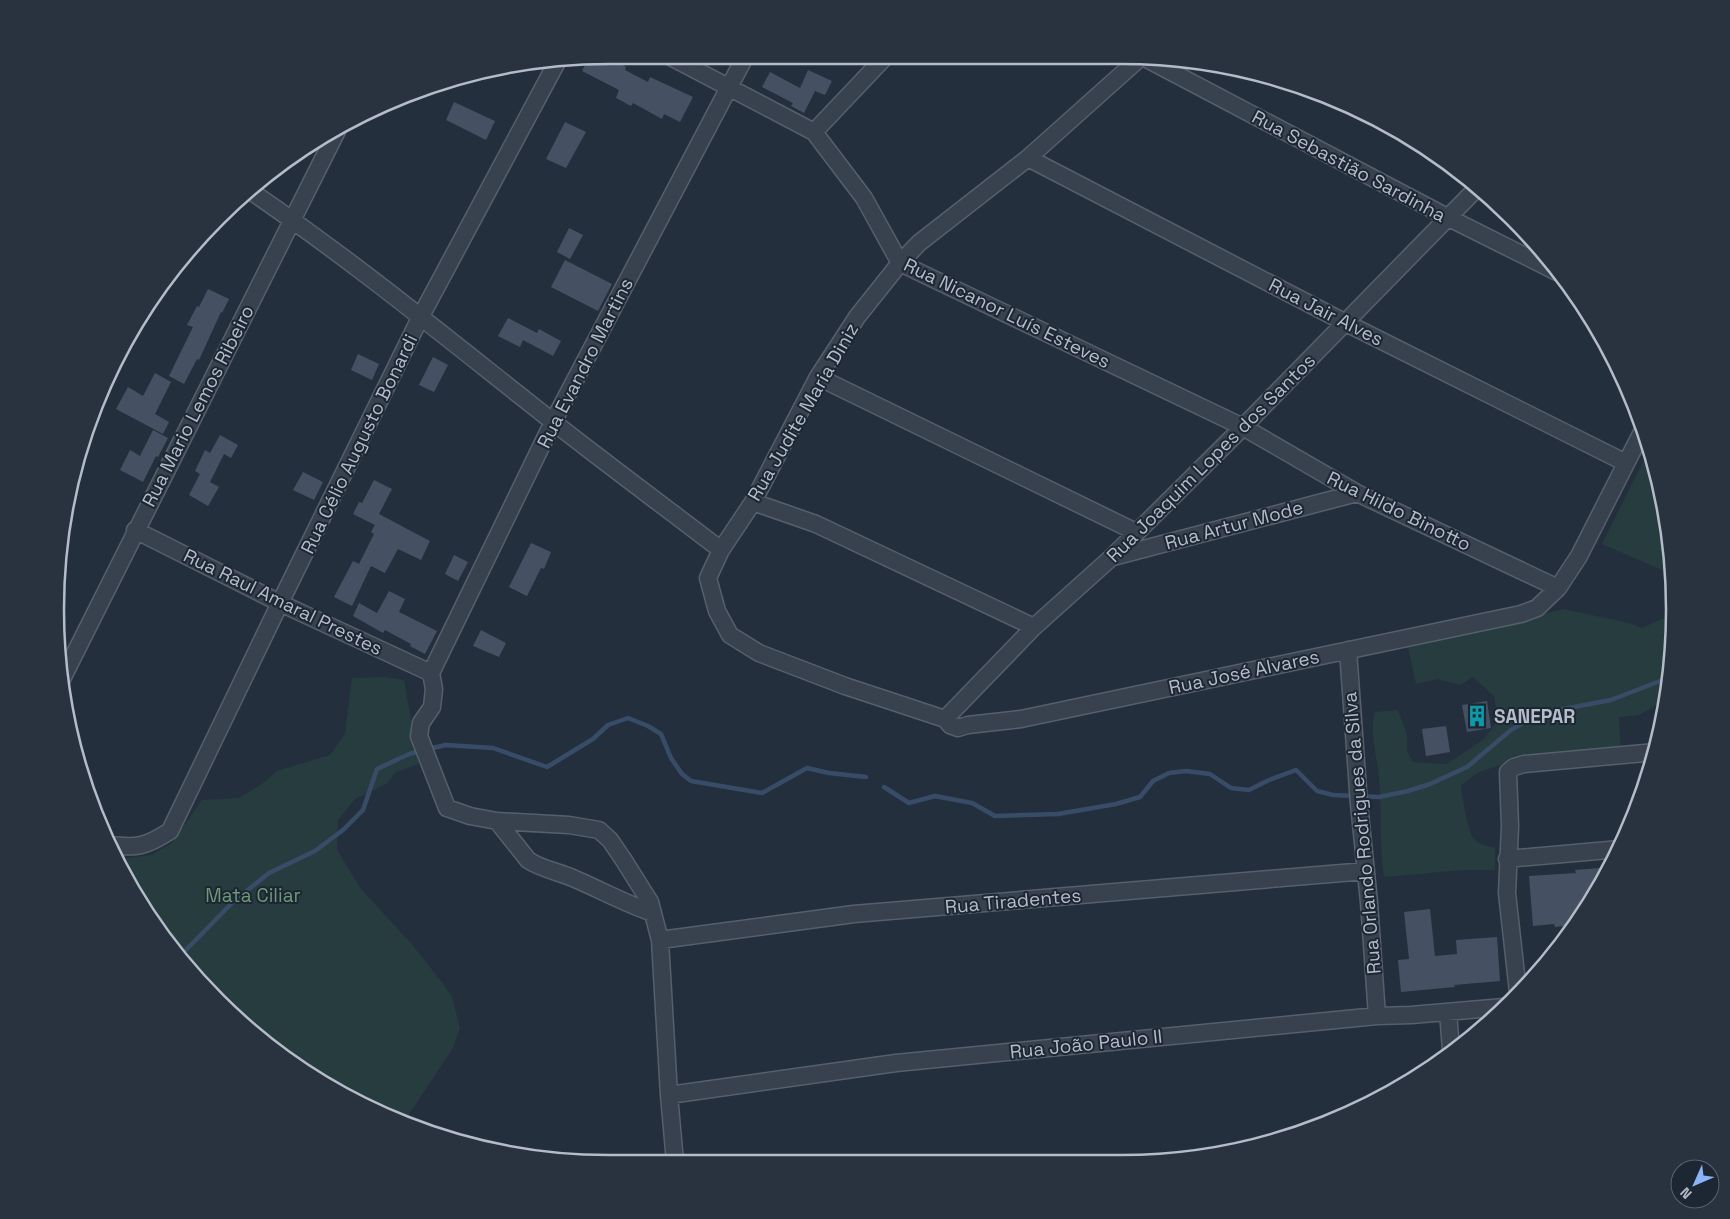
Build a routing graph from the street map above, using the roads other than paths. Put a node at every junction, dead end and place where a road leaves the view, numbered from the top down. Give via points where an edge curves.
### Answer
1 (684, 64) edge
2 (741, 64) edge
3 (878, 64) edge
4 (1134, 64) edge
5 (1157, 65) edge
6 (555, 67) edge
7 (729, 88) junction
8 (814, 132) junction
9 (333, 140) edge
10 (1028, 158) junction
11 (1472, 193) edge
12 (256, 194) edge
13 (1447, 217) junction
14 (292, 219) junction
15 (900, 263) junction
16 (1543, 265) edge
17 (422, 316) junction
18 (1346, 323) junction
19 (818, 377) junction
20 (553, 422) junction
21 (1242, 427) junction
22 (1639, 439) edge
23 (1626, 463) junction
24 (1357, 493) junction
25 (752, 502) junction
26 (135, 530) junction
27 (1136, 532) junction
28 (721, 550) junction
29 (1112, 557) junction
30 (1558, 588) junction
31 (280, 603) junction
32 (717, 611) joint
33 (1034, 627) junction
34 (1348, 650) junction
35 (67, 669) edge
36 (431, 673) junction
37 (948, 722) junction
38 (1647, 753) edge
39 (497, 821) junction
40 (118, 846) edge
41 (1611, 850) edge
42 (1507, 859) junction
43 (1366, 871) junction
44 (653, 913) junction
45 (660, 940) junction
46 (1517, 984) edge
47 (1492, 1008) edge
48 (1448, 1012) junction
49 (1377, 1016) junction
50 (1451, 1044) edge
51 (668, 1095) junction
52 (674, 1155) edge

1 - 7 street, Rua Nicanor Luís Esteves
2 - 7 street, Rua Evandro Martins
3 - 8 street
4 - 10 street, Rua Judite Maria Diniz
5 - 13 street, Rua Sebastião Sardinha
6 - 17 street, Rua Célio Augusto Bonardi
7 - 8 street, Rua Nicanor Luís Esteves
7 - 20 street, Rua Evandro Martins
8 - 15 street, Rua Nicanor Luís Esteves via 864,198
9 - 14 street, Rua Mario Lemos Ribeiro
10 - 15 street, Rua Judite Maria Diniz via 919,243
10 - 18 street, Rua Jair Alves
11 - 13 street, Rua Joaquim Lopes dos Santos
12 - 14 street
13 - 16 street, Rua Sebastião Sardinha
13 - 18 street, Rua Joaquim Lopes dos Santos
14 - 17 street
14 - 26 street, Rua Mario Lemos Ribeiro
15 - 19 street, Rua Judite Maria Diniz via 857,317
15 - 21 street, Rua Nicanor Luís Esteves
17 - 20 street
17 - 31 street, Rua Célio Augusto Bonardi
18 - 21 street, Rua Joaquim Lopes dos Santos
18 - 23 street, Rua Jair Alves
19 - 25 street, Rua Judite Maria Diniz
19 - 27 street
20 - 28 street
20 - 36 street, Rua Evandro Martins
21 - 24 street, Rua Hildo Binotto
21 - 27 street, Rua Joaquim Lopes dos Santos
22 - 23 street
23 - 30 street via 1579,556
24 - 29 street, Rua Artur Mode
24 - 30 street, Rua Hildo Binotto
25 - 28 street, Rua Judite Maria Diniz
25 - 33 street via 816,524
26 - 31 street, Rua Raul Amaral Prestes
26 - 35 street, Rua Mario Lemos Ribeiro
27 - 29 street, Rua Joaquim Lopes dos Santos
28 - 32 street, Rua Judite Maria Diniz via 708,578
29 - 33 street, Rua Joaquim Lopes dos Santos
30 - 34 street, Rua José Alvares via 1537,608 1521,614
31 - 36 street, Rua Raul Amaral Prestes
31 - 40 street, Rua Célio Augusto Bonardi via 170,831 151,844 132,848
32 - 37 street, Rua José Alvares via 730,635 759,653
33 - 37 street, Rua Joaquim Lopes dos Santos
34 - 37 street, Rua José Alvares via 1021,719 958,728
34 - 43 street, Rua Orlando Rodrigues da Silva
36 - 39 street via 434,688 432,707 421,723 419,736 447,808
38 - 42 street via 1514,767 1508,772 1510,826
39 - 44 street via 528,860
39 - 44 street via 599,830 623,859 650,902
41 - 42 street
42 - 46 street via 1507,893
43 - 45 street, Rua Tiradentes via 854,914
43 - 49 street, Rua Orlando Rodrigues da Silva
44 - 45 street
45 - 51 street
47 - 48 street, Rua João Paulo II
48 - 49 street, Rua João Paulo II
48 - 50 street
49 - 51 street, Rua João Paulo II via 896,1063
51 - 52 street

